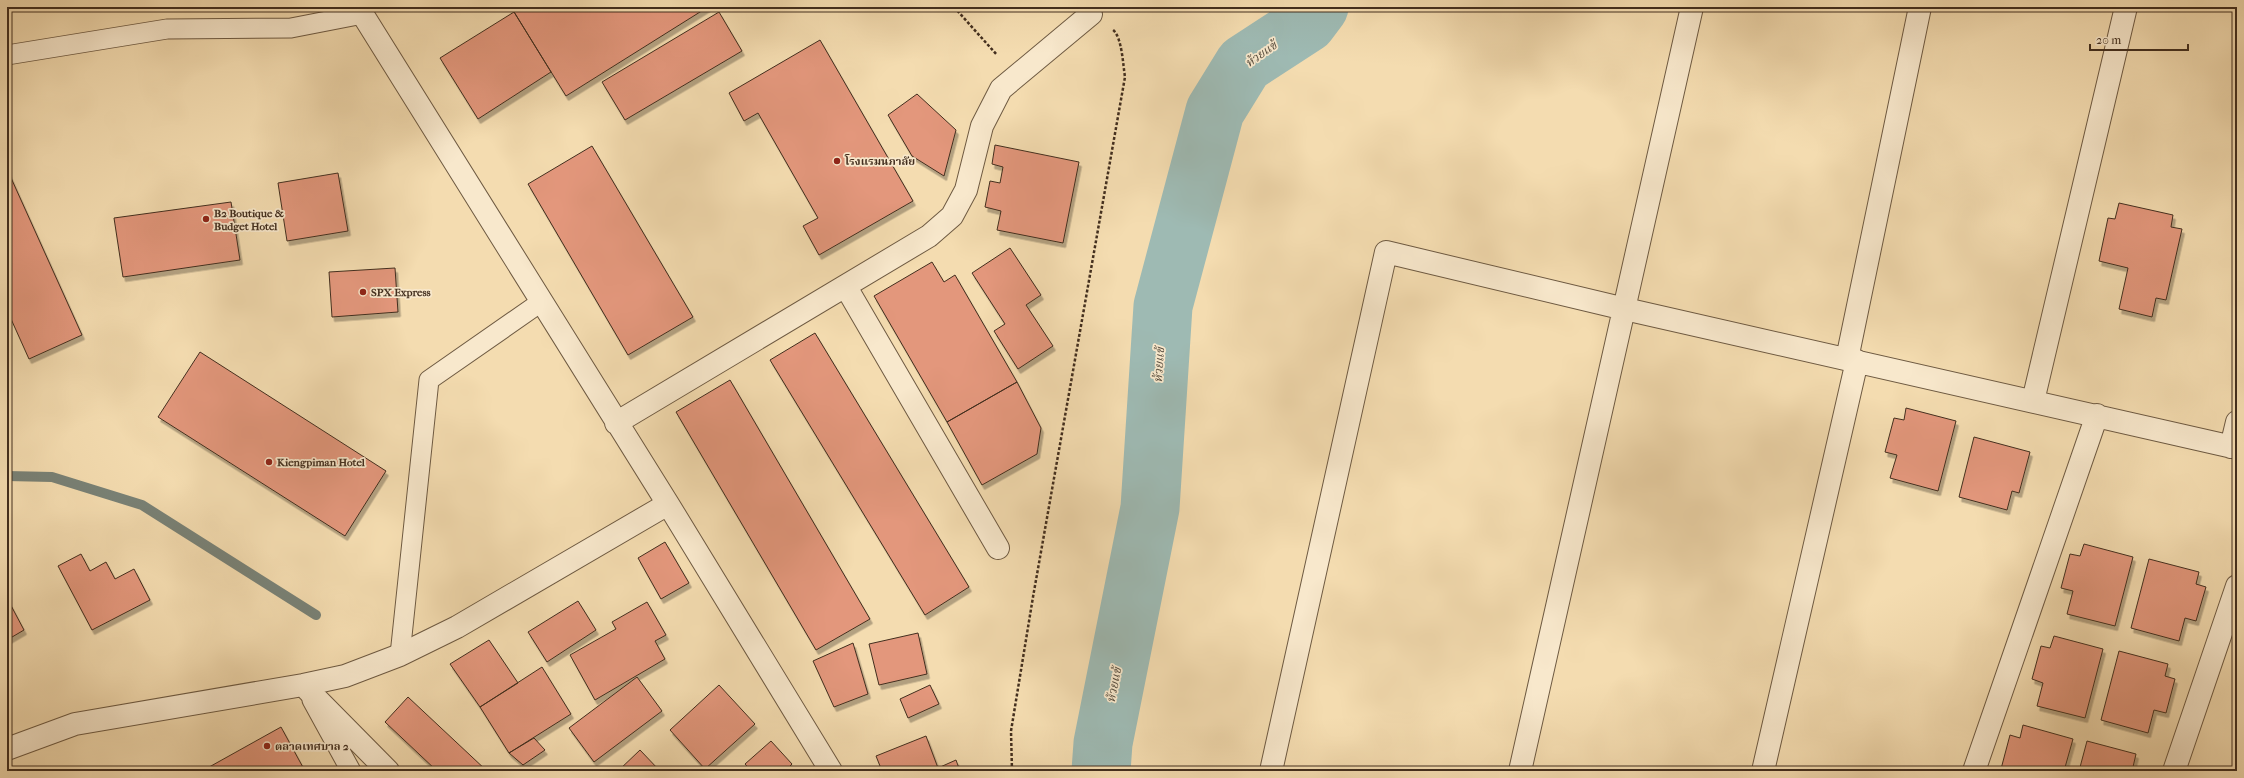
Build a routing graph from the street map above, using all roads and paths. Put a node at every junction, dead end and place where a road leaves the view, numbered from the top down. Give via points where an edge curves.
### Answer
1 (954, 7) edge
2 (1692, 7) edge
3 (1920, 7) edge
4 (2126, 7) edge
5 (360, 10) edge
6 (1091, 14) joint
7 (7, 55) edge
8 (1016, 77) junction
9 (846, 287) junction
10 (541, 302) junction
11 (1625, 309) junction
12 (1852, 360) junction
13 (2033, 401) junction
14 (2097, 415) junction
15 (2237, 422) edge
16 (616, 423) junction
17 (2234, 448) edge
18 (668, 504) junction
19 (998, 548) dead end
20 (2237, 586) edge
21 (400, 655) junction
22 (303, 685) junction
23 (7, 749) edge
24 (351, 771) edge
25 (388, 771) edge
26 (831, 771) edge
27 (1012, 771) edge
28 (1271, 771) edge
29 (1520, 771) edge
30 (1763, 771) edge
31 (1974, 771) edge
32 (2174, 771) edge

1 - 8 path
2 - 11 street
3 - 12 street
4 - 13 street
5 - 7 lane via 291,28 167,29
5 - 10 street
6 - 8 street
6 - 27 path via 1116,33 1124,77 1032,597 1011,731
8 - 9 street via 1001,89 982,126 966,190 952,216 928,236
9 - 16 street
9 - 19 street
10 - 16 street
10 - 21 lane via 429,380
11 - 12 street
11 - 28 street via 1386,252
11 - 29 street
12 - 13 street
12 - 30 street
13 - 14 street
14 - 17 street
14 - 31 street
15 - 17 street
16 - 18 street
18 - 21 street via 457,627
18 - 26 street
20 - 32 street
21 - 22 street via 344,676
22 - 23 street via 75,724
22 - 24 lane
22 - 25 street

